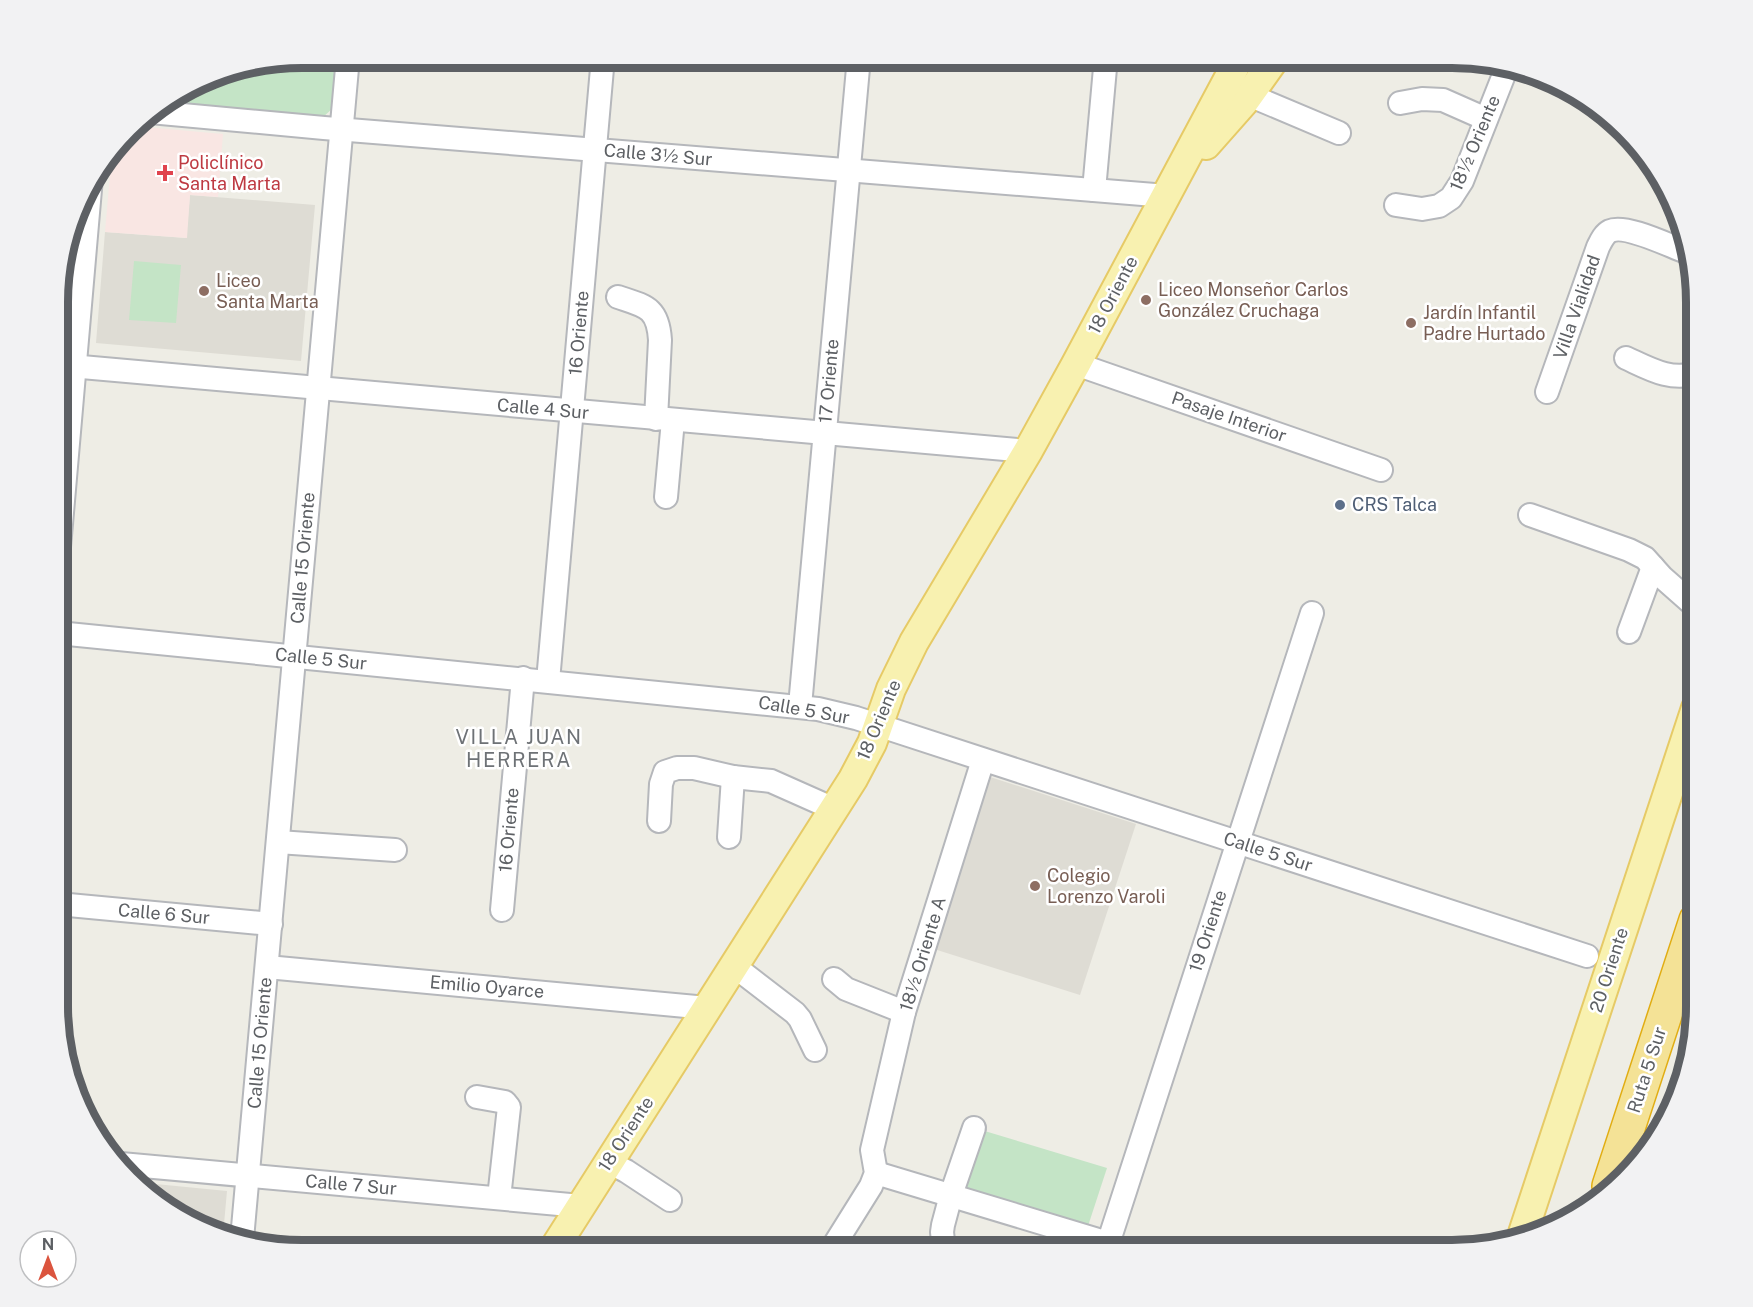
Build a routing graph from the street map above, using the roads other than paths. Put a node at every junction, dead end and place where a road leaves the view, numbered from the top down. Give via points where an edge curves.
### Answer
1 (347, 68) edge
2 (602, 68) edge
3 (858, 68) edge
4 (1105, 68) edge
5 (1234, 68) edge
6 (1268, 68) edge
7 (1504, 73) edge
8 (1249, 95) junction
9 (1400, 103) dead end
10 (163, 113) edge
11 (1486, 119) junction
12 (342, 129) junction
13 (1339, 133) dead end
14 (595, 150) junction
15 (848, 171) junction
16 (1172, 186) junction
17 (1094, 190) junction
18 (1396, 205) dead end
19 (87, 208) edge
20 (1680, 251) edge
21 (618, 297) dead end
22 (68, 358) edge
23 (1626, 358) dead end
24 (1076, 364) junction
25 (68, 366) edge
26 (1686, 376) edge
27 (318, 388) junction
28 (1548, 392) dead end
29 (572, 411) junction
30 (665, 419) junction
31 (825, 433) junction
32 (1028, 451) junction
33 (1381, 470) dead end
34 (666, 497) dead end
35 (1530, 514) dead end
36 (1653, 567) junction
37 (1686, 599) edge
38 (1312, 613) dead end
39 (1629, 632) dead end
40 (68, 634) edge
41 (295, 656) junction
42 (523, 678) junction
43 (548, 681) junction
44 (800, 706) junction
45 (878, 726) junction
46 (1686, 738) edge
47 (983, 760) junction
48 (733, 777) junction
49 (834, 809) junction
50 (659, 821) dead end
51 (729, 837) dead end
52 (278, 842) junction
53 (1237, 842) junction
54 (395, 850) dead end
55 (68, 905) edge
56 (502, 910) dead end
57 (271, 924) junction
58 (1686, 948) edge
59 (1587, 956) dead end
60 (734, 966) junction
61 (267, 967) junction
62 (834, 980) dead end
63 (707, 1008) junction
64 (904, 1012) junction
65 (1684, 1025) edge
66 (815, 1050) dead end
67 (477, 1097) dead end
68 (1652, 1125) edge
69 (974, 1128) dead end
70 (608, 1162) junction
71 (130, 1165) edge
72 (876, 1173) junction
73 (248, 1175) junction
74 (1613, 1175) edge
75 (951, 1195) junction
76 (499, 1198) junction
77 (670, 1200) dead end
78 (581, 1206) junction
79 (1525, 1227) edge
80 (243, 1232) edge
81 (559, 1240) edge
82 (837, 1240) edge
83 (943, 1240) edge
84 (1089, 1240) edge
85 (1109, 1240) edge

1 - 12 street, Calle 15 Oriente
2 - 14 street, 16 Oriente
3 - 15 street, 17 Oriente
4 - 17 street
5 - 16 main road, 18 Oriente
6 - 8 main road, 18 Oriente
7 - 11 street, 18½ Oriente
8 - 13 street
8 - 16 main road, 18 Oriente
9 - 11 street via 1443,100
10 - 12 street, Calle 3½ Sur
11 - 18 street, 18½ Oriente via 1462,181 1451,198 1439,206
12 - 14 street, Calle 3½ Sur
12 - 27 street, Calle 15 Oriente
14 - 15 street, Calle 3½ Sur
14 - 29 street, 16 Oriente
15 - 17 street, Calle 3½ Sur
15 - 31 street, 17 Oriente
16 - 17 street, Calle 3½ Sur
16 - 24 main road, 18 Oriente
19 - 22 street
20 - 28 street, Villa Vialidad via 1623,230 1605,235
21 - 30 street via 645,306 659,328
23 - 26 street via 1671,376
24 - 32 main road, 18 Oriente
24 - 33 street, Pasaje Interior
25 - 27 street, Calle 4 Sur
27 - 29 street, Calle 4 Sur
27 - 41 street, Calle 15 Oriente
29 - 30 street, Calle 4 Sur
29 - 43 street, 16 Oriente
30 - 31 street, Calle 4 Sur
30 - 34 street
31 - 32 street, Calle 4 Sur
31 - 44 street, 17 Oriente
32 - 45 main road, 18 Oriente via 914,642
35 - 36 street via 1629,550
36 - 37 street
36 - 39 street
38 - 53 street, 19 Oriente
40 - 41 street, Calle 5 Sur
41 - 42 street, Calle 5 Sur
41 - 52 street, Calle 15 Oriente
42 - 43 street, Calle 5 Sur
42 - 56 street, 16 Oriente
43 - 44 street, Calle 5 Sur
44 - 45 street, Calle 5 Sur
45 - 47 street, Calle 5 Sur
45 - 49 main road, 18 Oriente
46 - 79 main road, 20 Oriente
47 - 53 street, Calle 5 Sur
47 - 64 street, 18½ Oriente A
48 - 49 street via 771,781
48 - 50 street via 694,768 665,772
48 - 51 street
49 - 60 main road, 18 Oriente
52 - 54 street
52 - 57 street, Calle 15 Oriente
53 - 59 street, Calle 5 Sur
53 - 85 street, 19 Oriente
55 - 57 street, Calle 6 Sur
57 - 61 street, Calle 15 Oriente
58 - 74 highway, Ruta 5 Sur
60 - 63 main road, 18 Oriente
60 - 66 street via 795,1013
61 - 63 street, Emilio Oyarce
61 - 73 street, Calle 15 Oriente
62 - 64 street via 846,989
63 - 70 main road, 18 Oriente
64 - 72 street, 18½ Oriente A via 872,1150
65 - 68 highway, Ruta 5 Sur
67 - 76 street via 505,1102 510,1107
69 - 75 street
70 - 77 street
70 - 78 main road, 18 Oriente
71 - 73 street, Calle 7 Sur
72 - 75 street
72 - 82 street
73 - 76 street, Calle 7 Sur
73 - 80 street, Calle 15 Oriente
75 - 83 street
75 - 84 street
76 - 78 street, Calle 7 Sur
78 - 81 main road, 18 Oriente

